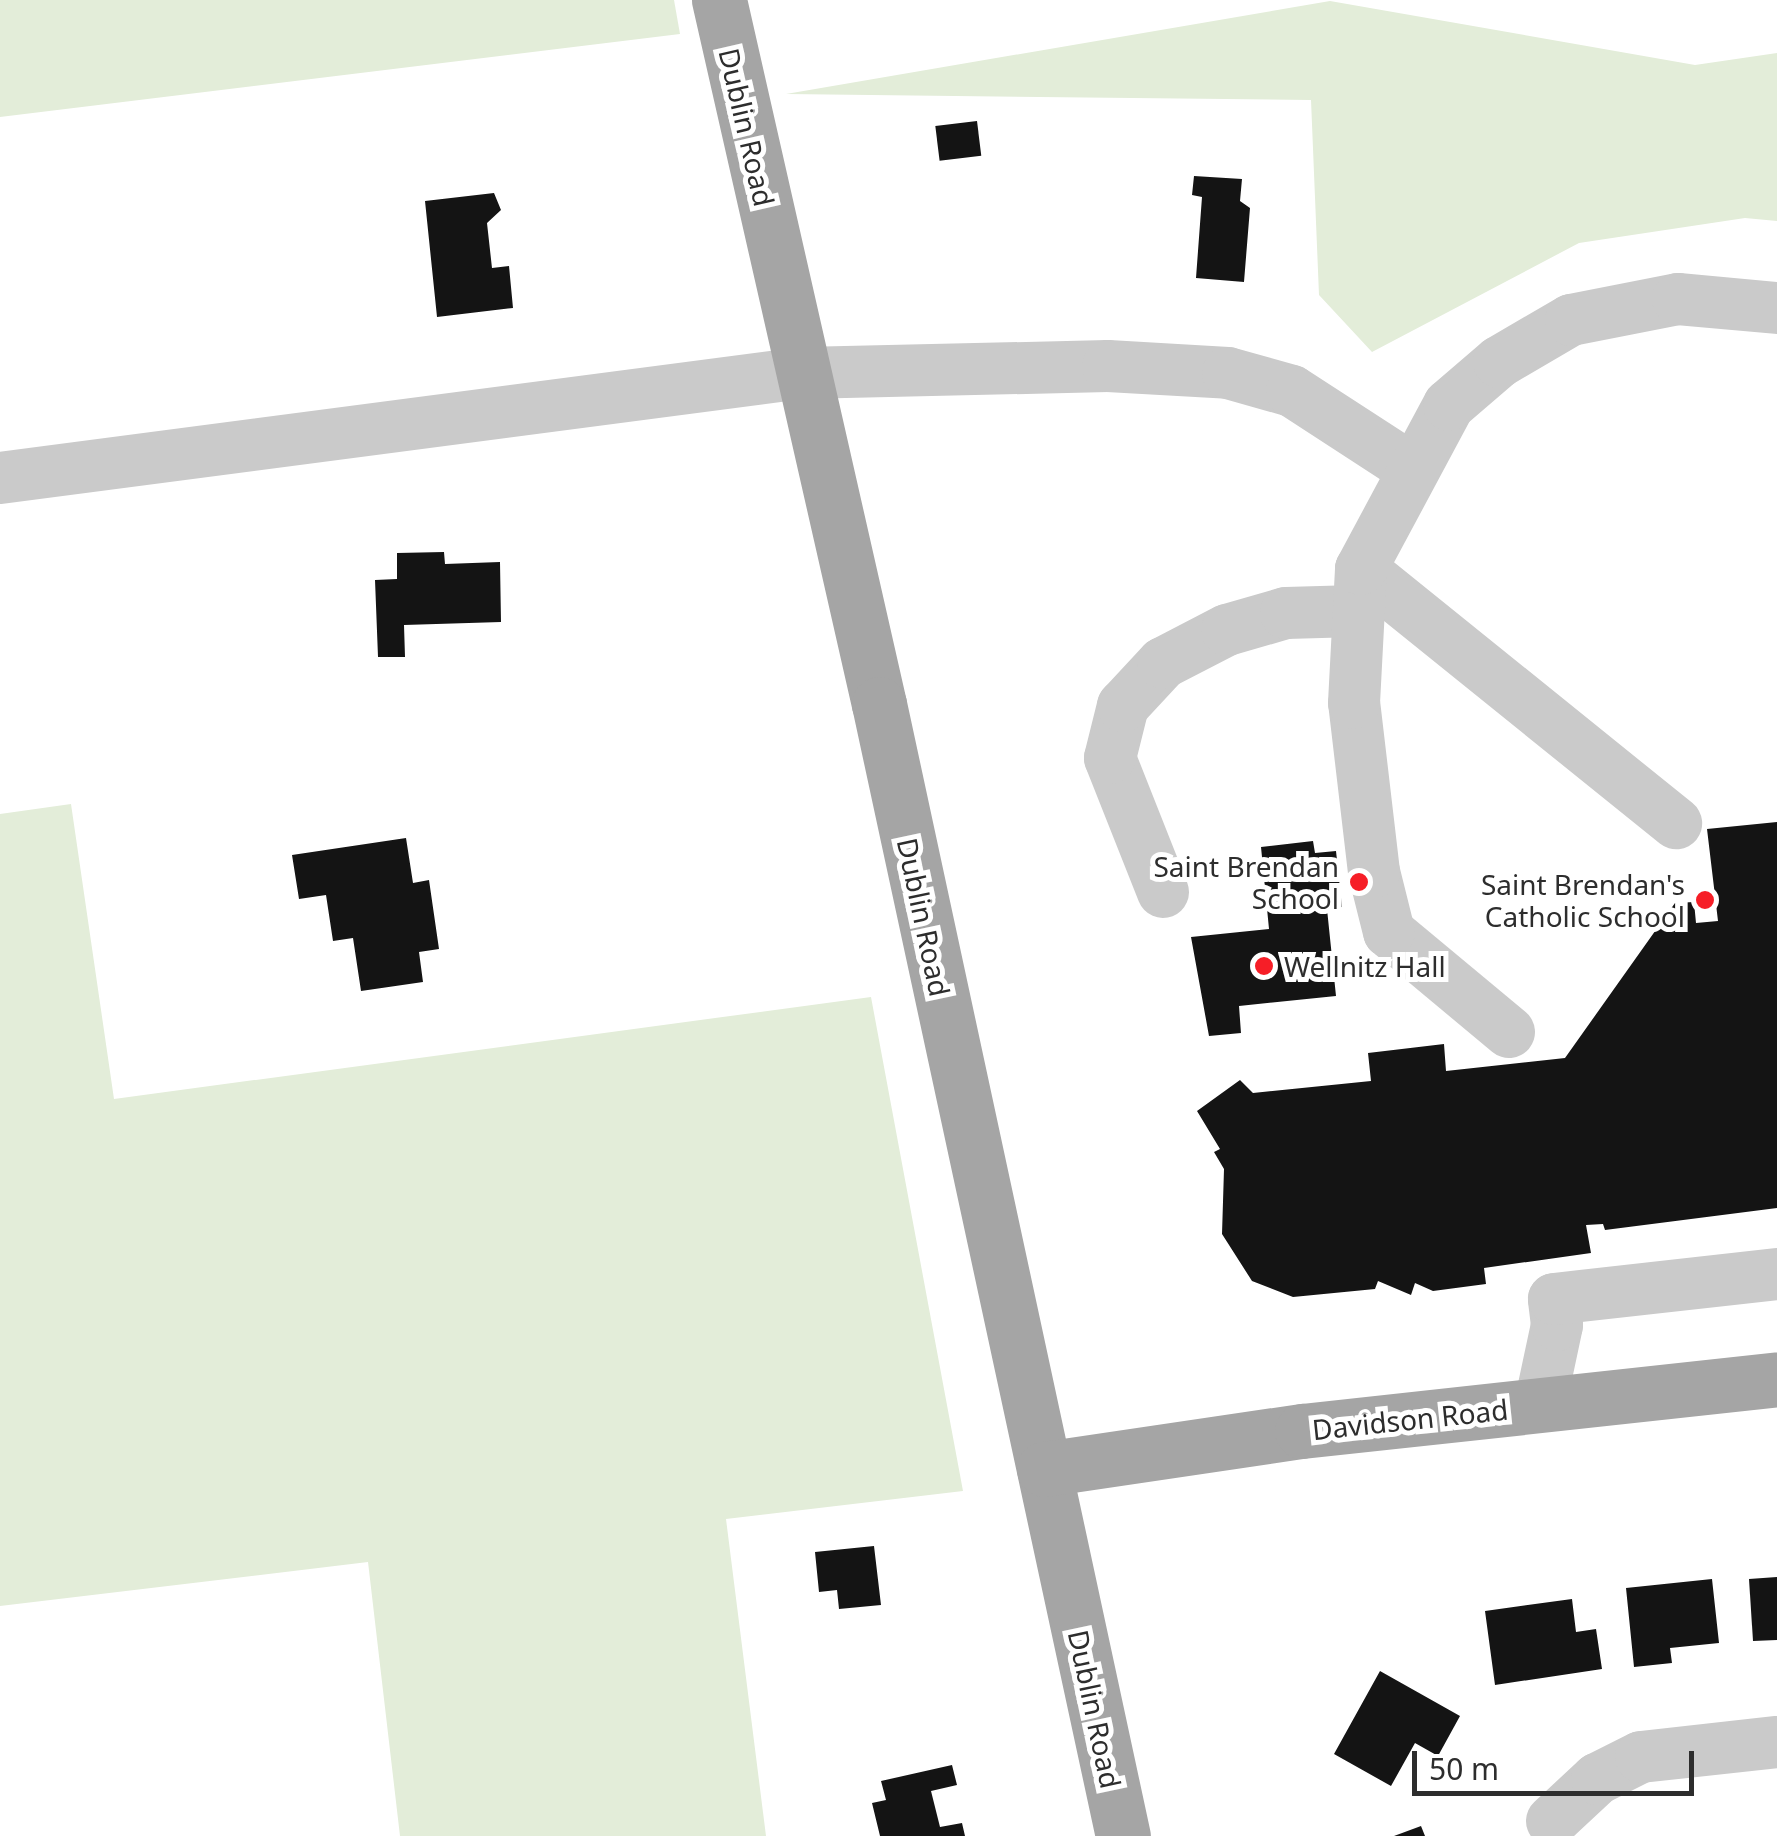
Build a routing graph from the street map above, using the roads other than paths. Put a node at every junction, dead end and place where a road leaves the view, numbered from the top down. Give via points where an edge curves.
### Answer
1 (719, 0) edge
2 (1777, 308) edge
3 (802, 373) junction
4 (1412, 469) junction
5 (0, 478) edge
6 (1358, 590) junction
7 (1676, 823) dead end
8 (1163, 892) dead end
9 (1509, 1032) dead end
10 (1777, 1274) edge
11 (1777, 1379) edge
12 (1540, 1405) junction
13 (1044, 1469) junction
14 (1777, 1742) edge
15 (1552, 1821) dead end
16 (1122, 1836) edge

1 - 3 main road, Dublin Road
2 - 4 street via 1678,299 1572,320 1499,362 1449,405
3 - 4 street via 1108,366 1228,374 1292,390
3 - 5 street
3 - 13 main road, Dublin Road
4 - 6 street
6 - 7 street
6 - 8 street via 1227,630 1164,663 1123,706 1110,758
6 - 9 street via 1354,704 1388,932
10 - 12 street via 1554,1299 1557,1325
11 - 12 main road, Davidson Road
12 - 13 main road, Davidson Road via 1162,1448
13 - 16 main road, Dublin Road
14 - 15 street via 1641,1756 1597,1779

